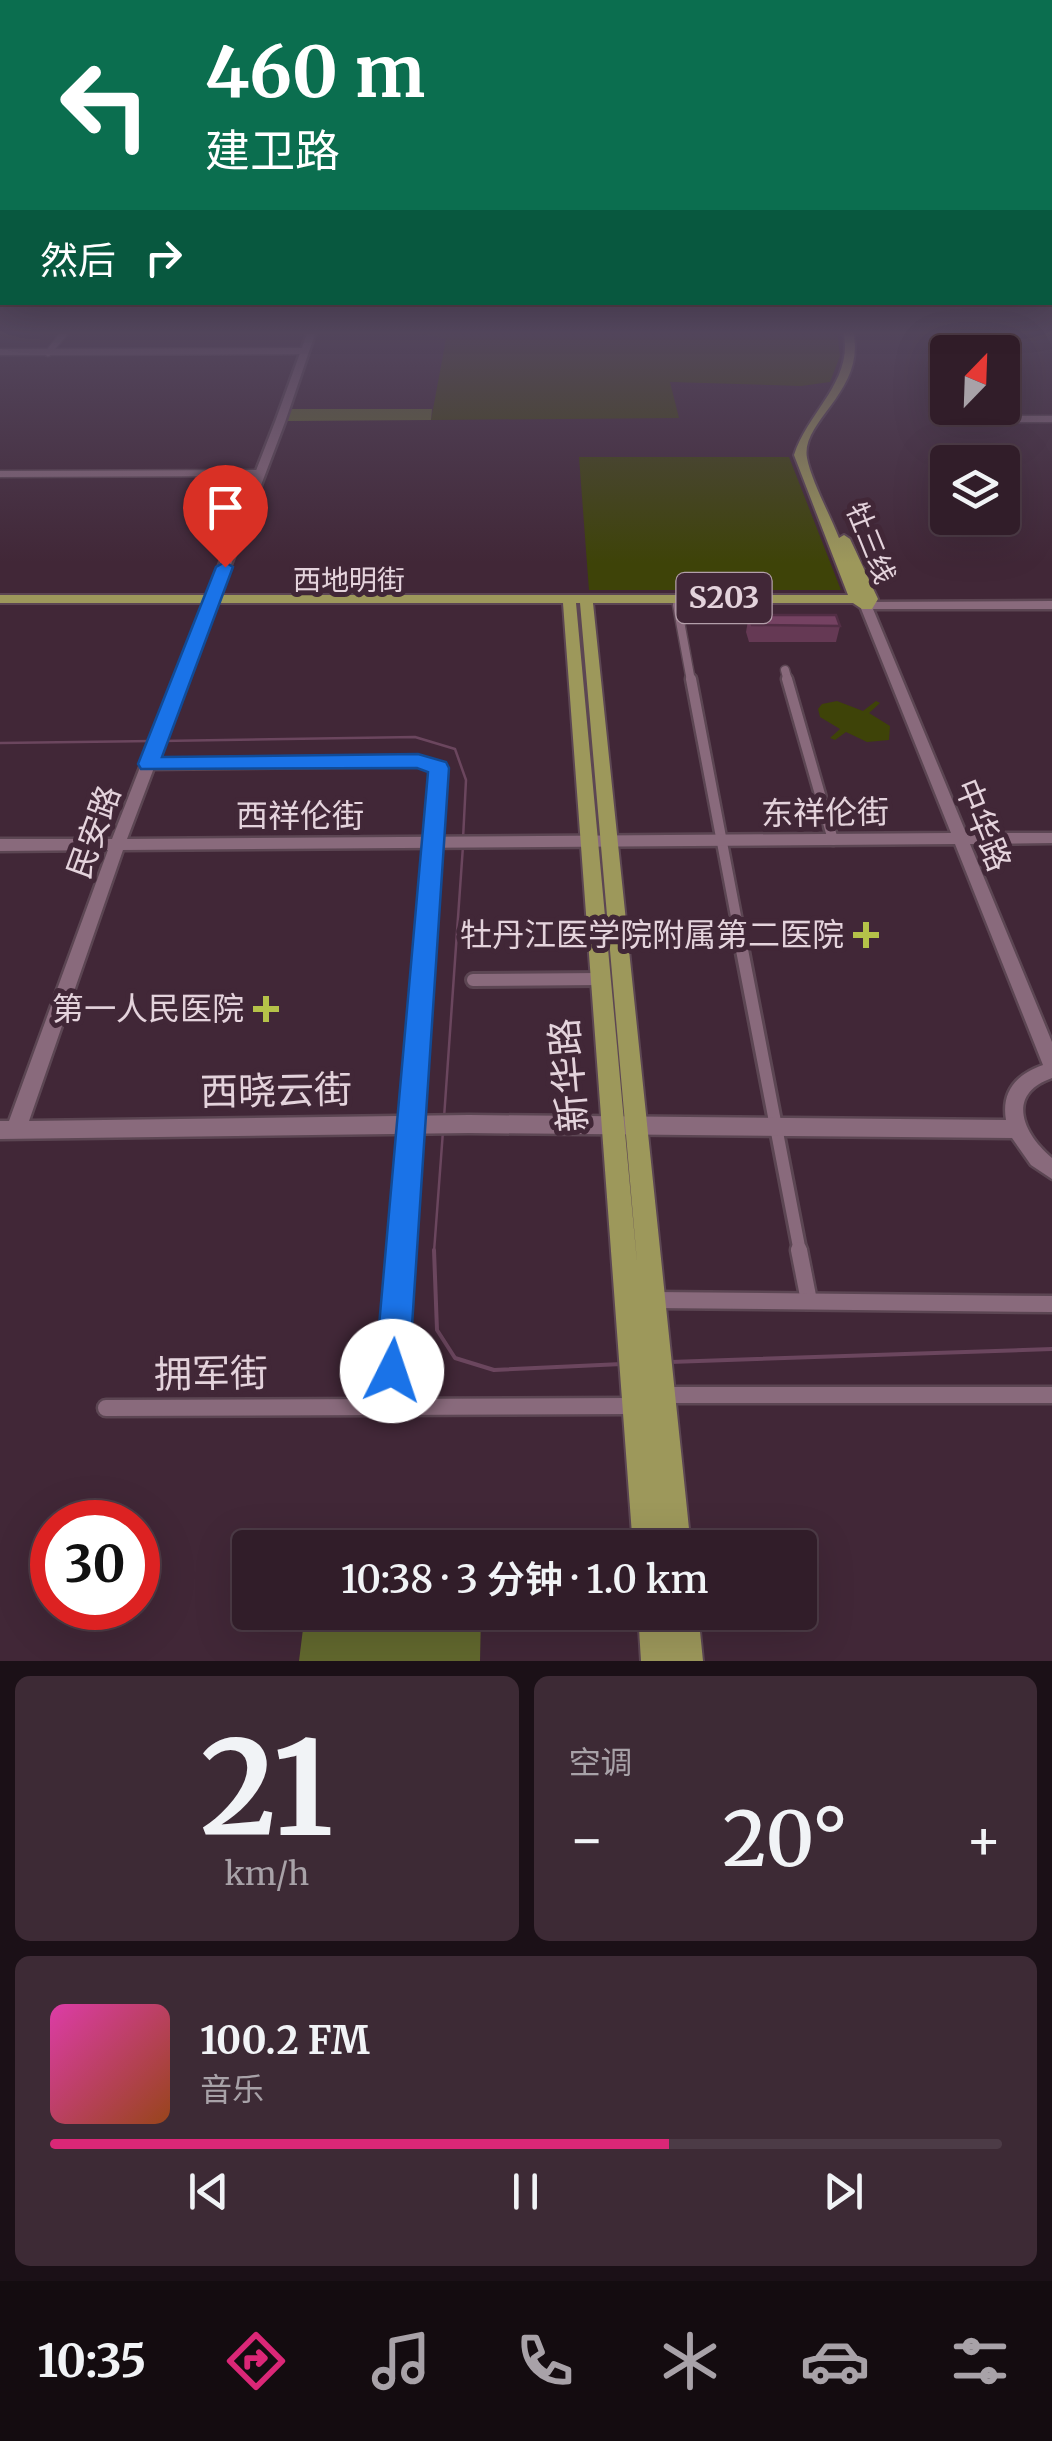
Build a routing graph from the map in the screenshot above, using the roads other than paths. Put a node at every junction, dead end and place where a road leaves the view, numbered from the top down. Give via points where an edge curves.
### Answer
1 (284, 409) edge
2 (822, 409) edge
3 (1052, 418) edge
4 (1020, 419) edge
5 (261, 472) junction
6 (0, 474) edge
7 (578, 601) junction
8 (865, 601) junction
9 (0, 602) edge
10 (212, 602) junction
11 (1052, 602) edge
12 (677, 605) junction
13 (785, 670) dead end
14 (148, 764) junction
15 (1052, 838) edge
16 (958, 839) junction
17 (833, 840) junction
18 (722, 841) junction
19 (600, 842) junction
20 (433, 843) junction
21 (0, 845) edge
22 (118, 845) junction
23 (601, 979) junction
24 (473, 980) dead end
25 (1052, 1067) edge
26 (412, 1124) junction
27 (625, 1127) junction
28 (775, 1128) junction
29 (8, 1129) edge
30 (1016, 1129) junction
31 (1052, 1170) edge
32 (653, 1300) junction
33 (809, 1302) junction
34 (1052, 1304) edge
35 (662, 1395) junction
36 (1052, 1395) edge
37 (390, 1406) junction
38 (636, 1406) junction
39 (106, 1408) dead end
40 (646, 1530) edge
41 (674, 1530) edge
42 (654, 1630) edge
43 (684, 1630) edge
44 (657, 1661) edge
45 (687, 1661) edge

1 - 5 street, 民安路
2 - 8 main road, 牡三线 via 800,455
3 - 4 street
5 - 6 street
5 - 10 street, 民安路
7 - 8 main road, S203
7 - 10 main road, 西地明街 / S203
7 - 12 main road, S203
7 - 19 main road
8 - 11 street
8 - 12 main road, S203
8 - 16 street, 中华路
9 - 10 main road, 西地明街 / S203
10 - 14 street, 民安路
12 - 18 street
13 - 17 street
14 - 20 street via 433,763 439,768
14 - 22 street, 民安路
15 - 16 street, 东祥伦街
16 - 17 street, 东祥伦街
16 - 25 street, 中华路
17 - 18 street, 东祥伦街
18 - 19 street, 东祥伦街
18 - 28 street
19 - 20 street, 西祥伦街
19 - 23 main road, 新华路
19 - 27 main road
20 - 22 street, 西祥伦街
20 - 26 street
21 - 22 street, 西祥伦街
22 - 29 street, 民安路
23 - 24 street
23 - 27 main road, 新华路
25 - 30 street via 1023,1081 1014,1094
26 - 27 street, 西晓云街
26 - 29 street, 西晓云街
26 - 37 street
27 - 28 street, 西晓云街
27 - 32 main road
27 - 38 main road, 新华路
28 - 30 street, 西晓云街
28 - 33 street
30 - 31 street
32 - 33 street
32 - 35 main road
33 - 34 street
35 - 36 street
35 - 38 street
35 - 41 main road
37 - 38 street, 拥军街
37 - 39 street, 拥军街
38 - 40 main road, 新华路
42 - 44 main road
43 - 45 main road

